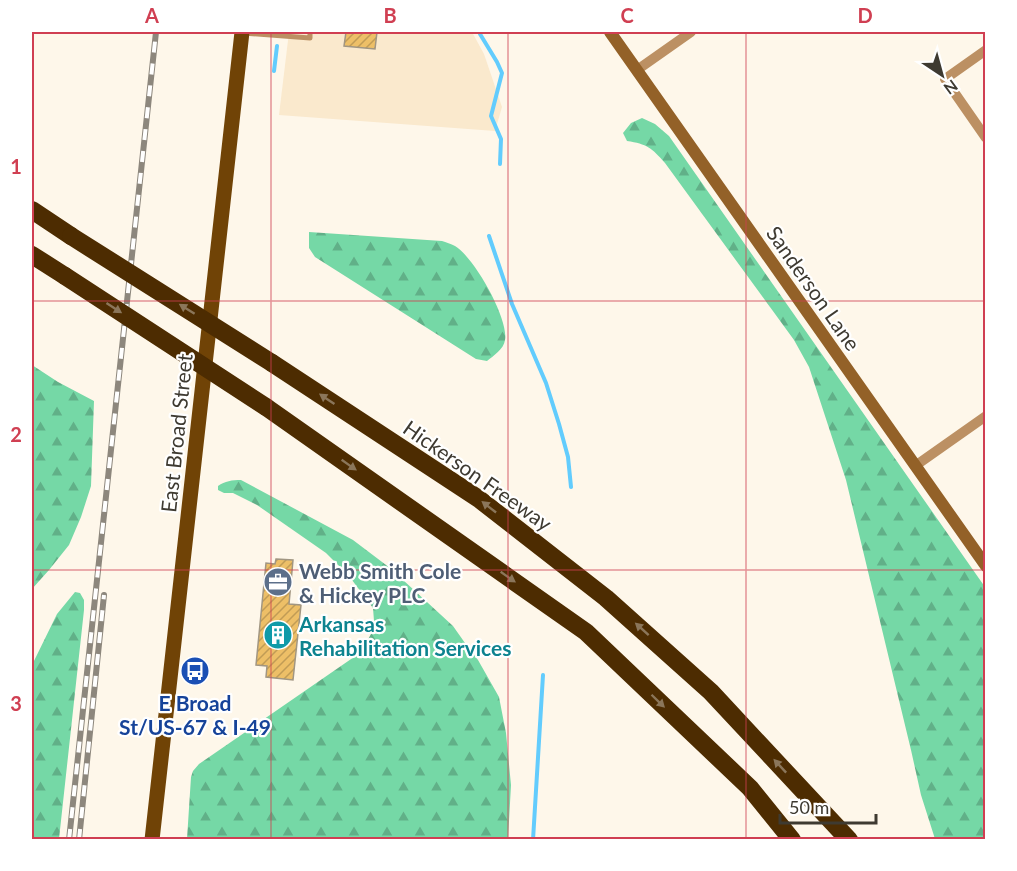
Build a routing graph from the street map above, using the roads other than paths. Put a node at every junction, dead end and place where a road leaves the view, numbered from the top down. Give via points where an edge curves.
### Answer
1 (242, 32) edge
2 (310, 32) edge
3 (610, 32) edge
4 (691, 32) edge
5 (986, 50) edge
6 (637, 70) junction
7 (986, 138) edge
8 (32, 210) edge
9 (32, 255) edge
10 (986, 416) edge
11 (915, 466) junction
12 (986, 566) edge
13 (152, 840) edge
14 (792, 840) edge
15 (849, 840) edge

1 - 2 lane via 310,38
1 - 13 main road, East Broad Street
3 - 6 street, Sanderson Lane
4 - 6 street
5 - 7 street via 945,79
6 - 11 street, Sanderson Lane
15 -> 8 highway, Hickerson Freeway, bridge via 711,692 606,598 479,499
9 -> 14 highway, bridge via 266,407 586,632 750,788
10 - 11 street
11 - 12 street, Sanderson Lane

